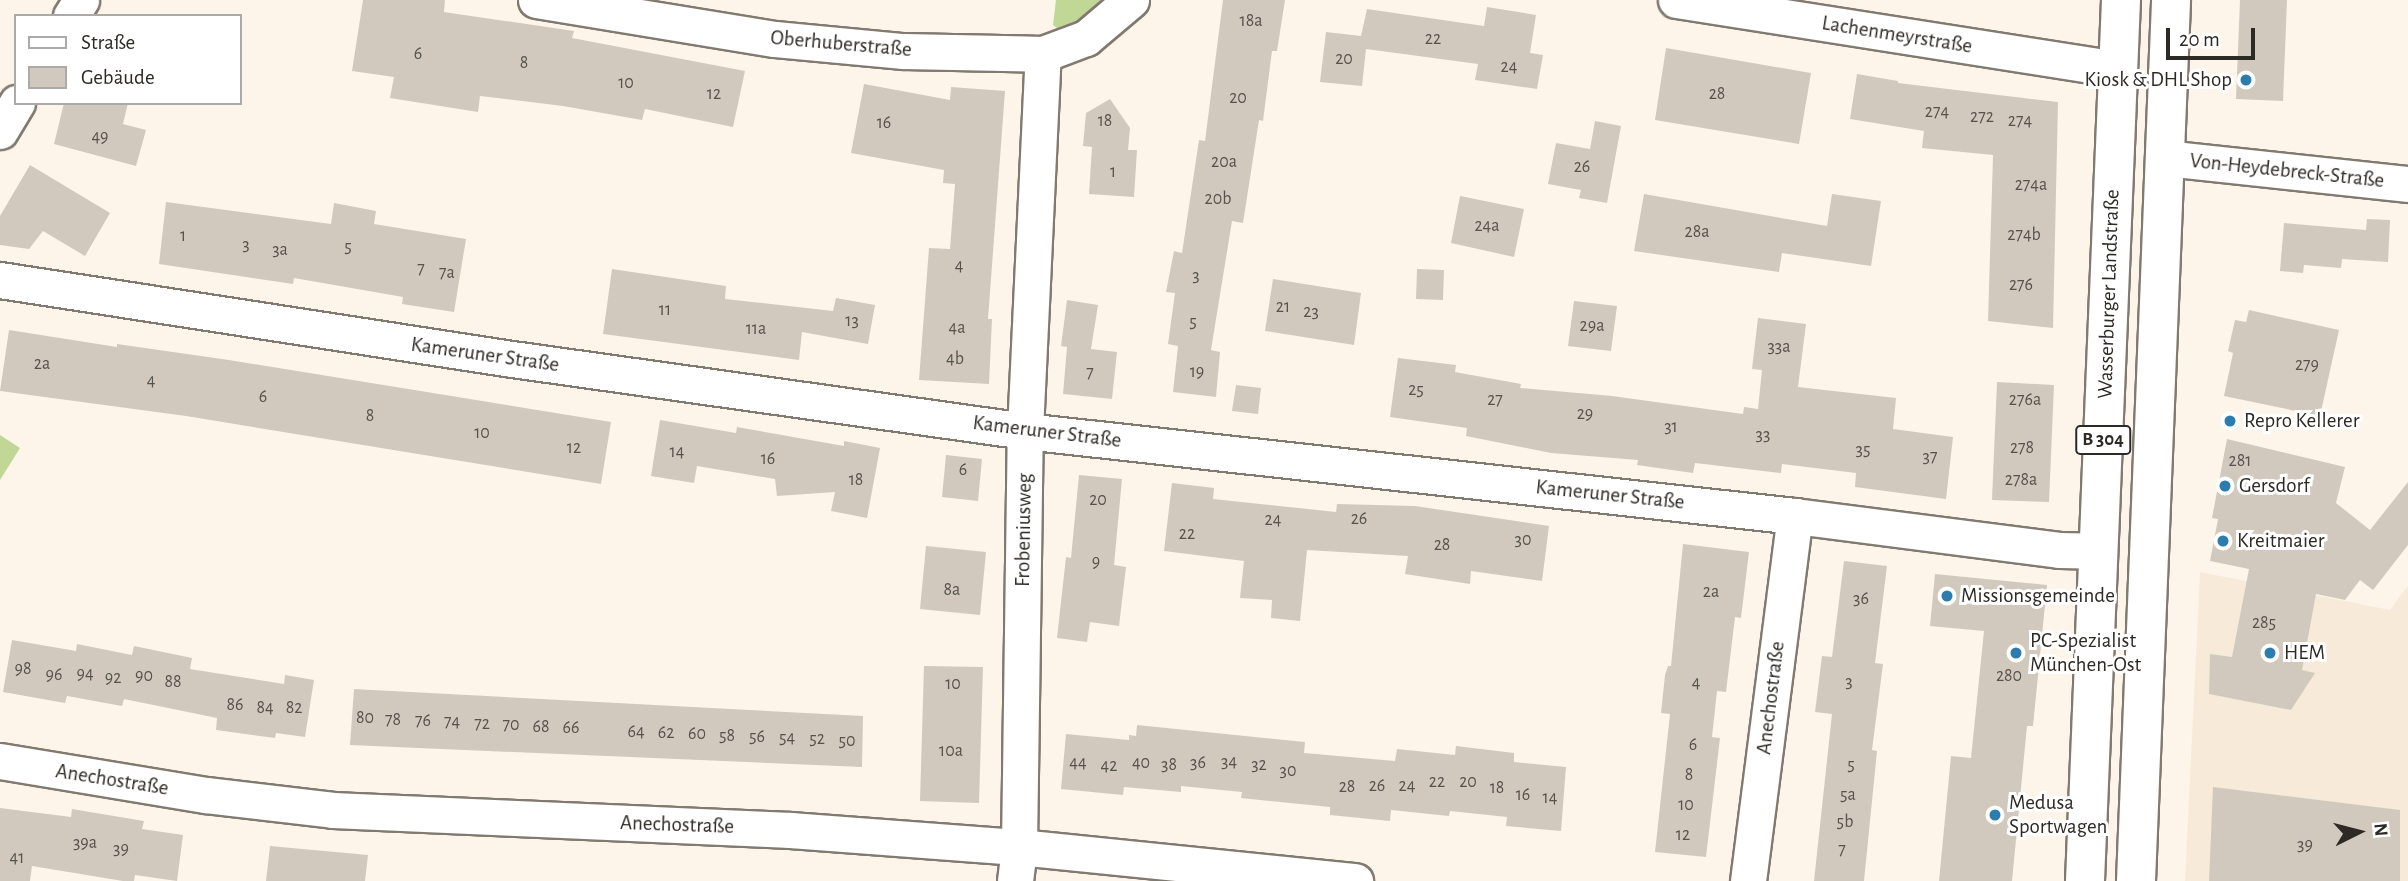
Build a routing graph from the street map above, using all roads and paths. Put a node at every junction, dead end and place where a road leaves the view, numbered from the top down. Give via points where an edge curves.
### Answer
1 (536, 0) edge
2 (1131, 0) edge
3 (1676, 0) edge
4 (2121, 0) edge
5 (2171, 0) edge
6 (1043, 54) junction
7 (2118, 69) junction
8 (16, 105) edge
9 (0, 131) edge
10 (2165, 158) junction
11 (2408, 184) edge
12 (0, 280) edge
13 (1025, 431) junction
14 (1795, 516) junction
15 (2098, 551) junction
16 (0, 761) edge
17 (1019, 847) junction
18 (1015, 881) edge
19 (1355, 881) edge
20 (1748, 881) edge
21 (2085, 881) edge
22 (2136, 881) edge

1 - 6 street, Oberhuberstraße via 775,39 903,51
2 - 6 street, Oberhuberstraße via 1086,38
3 - 7 street, Lachenmeyrstraße
4 - 7 main road, Wasserburger Landstraße / B 304
5 - 10 main road, B 304
6 - 13 street, Frobeniusweg
7 - 15 main road, Wasserburger Landstraße / B 304
8 - 9 street
10 - 11 street, Von-Heydebreck-Straße
10 - 22 main road, B 304
12 - 13 street, Kameruner Straße via 505,358
13 - 14 street, Kameruner Straße
13 - 17 street, Frobeniusweg
14 - 15 street, Kameruner Straße
14 - 20 street, Anechostraße
15 - 21 main road, Wasserburger Landstraße / B 304
16 - 17 street, Anechostraße via 206,795 333,810 791,830
17 - 18 street, Frobeniusweg
17 - 19 street, Anechostraße

